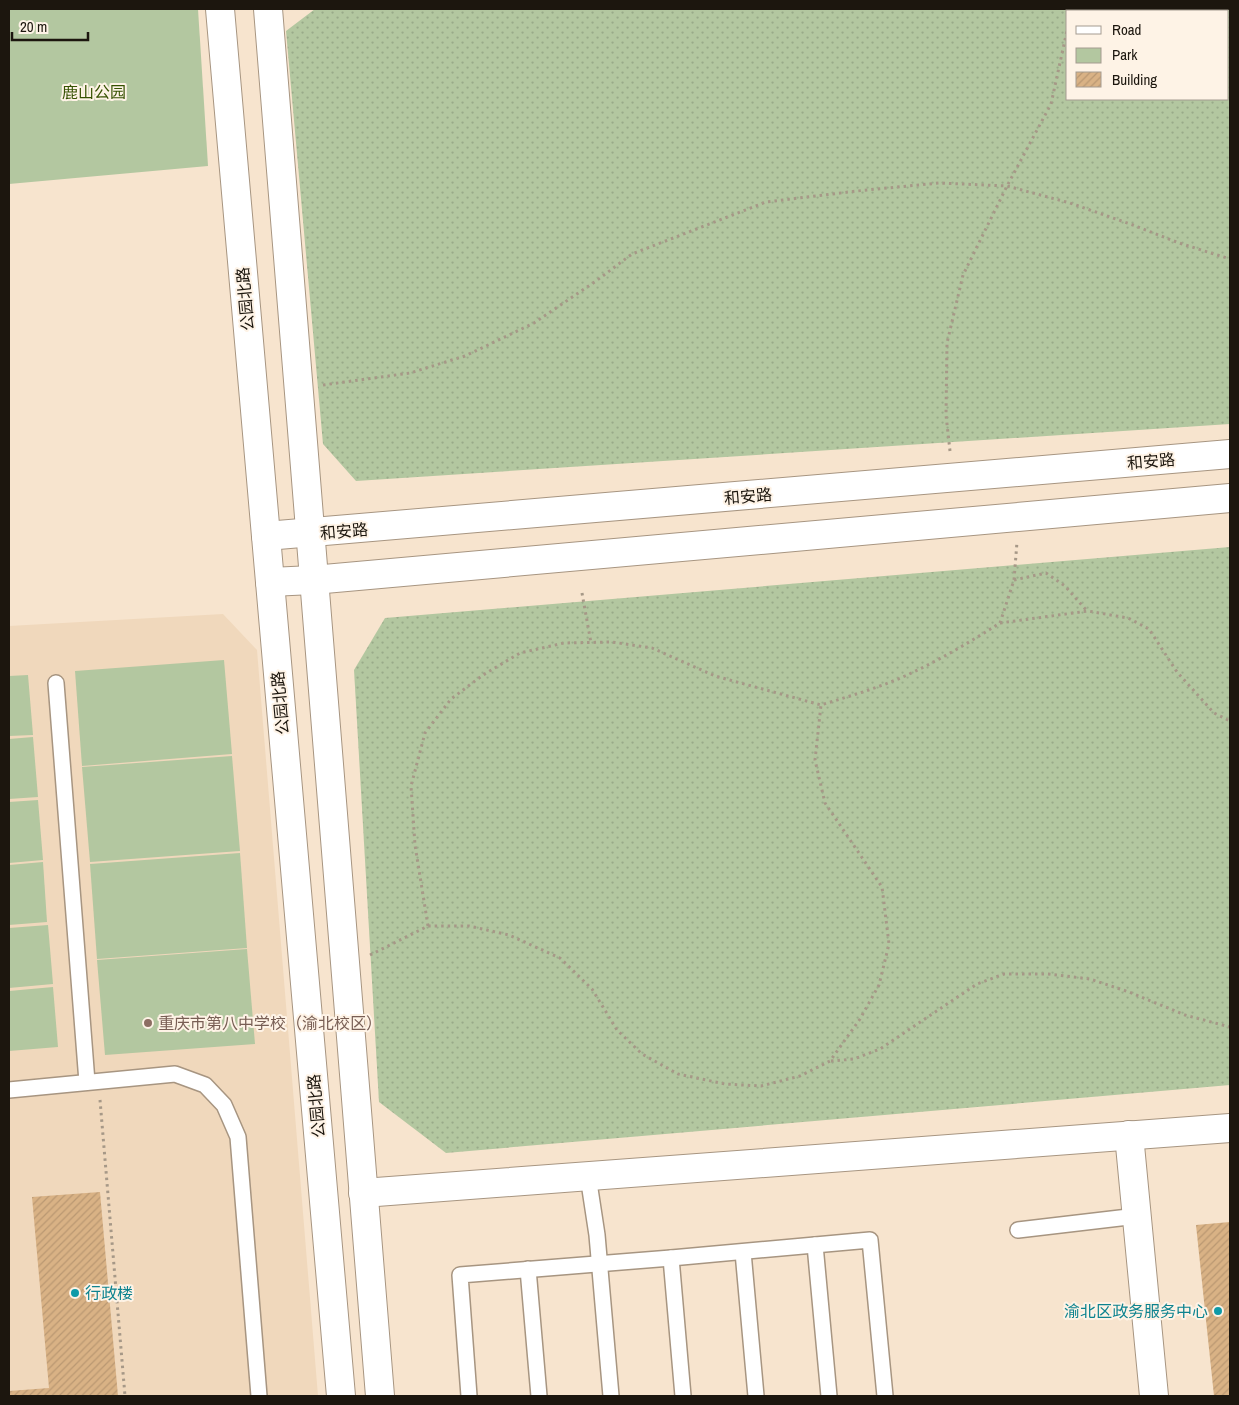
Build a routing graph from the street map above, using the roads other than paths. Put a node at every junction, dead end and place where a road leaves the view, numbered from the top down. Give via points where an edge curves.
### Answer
1 (220, 9) edge
2 (268, 9) edge
3 (1230, 454) edge
4 (1230, 498) edge
5 (309, 534) junction
6 (266, 536) junction
7 (313, 580) junction
8 (270, 582) junction
9 (56, 683) dead end
10 (92, 1082) junction
11 (9, 1090) edge
12 (1230, 1128) edge
13 (1129, 1135) junction
14 (588, 1176) junction
15 (363, 1193) junction
16 (1137, 1216) junction
17 (1018, 1230) dead end
18 (815, 1245) junction
19 (743, 1252) junction
20 (671, 1258) junction
21 (600, 1264) junction
22 (528, 1269) junction
23 (259, 1396) edge
24 (341, 1396) edge
25 (380, 1396) edge
26 (469, 1396) edge
27 (539, 1396) edge
28 (611, 1396) edge
29 (684, 1396) edge
30 (756, 1396) edge
31 (829, 1396) edge
32 (885, 1396) edge
33 (1154, 1396) edge

1 - 6 main road, 公园北路
2 - 5 main road
3 - 5 main road, 和安路
4 - 7 main road
5 - 6 main road, 和安路
5 - 7 main road
6 - 8 main road, 公园北路
7 - 8 main road
7 - 15 main road
8 - 24 main road, 公园北路
9 - 10 lane
10 - 11 lane
10 - 23 lane via 175,1074 205,1085 224,1105 238,1137
12 - 13 main road
13 - 14 main road
13 - 16 main road
14 - 15 main road
14 - 21 lane
15 - 25 main road
16 - 17 lane
16 - 33 main road
18 - 19 lane
18 - 31 lane
18 - 32 lane via 870,1240
19 - 20 lane
19 - 30 lane
20 - 21 lane
20 - 29 lane
21 - 22 lane
21 - 28 lane
22 - 26 lane via 460,1275
22 - 27 lane

